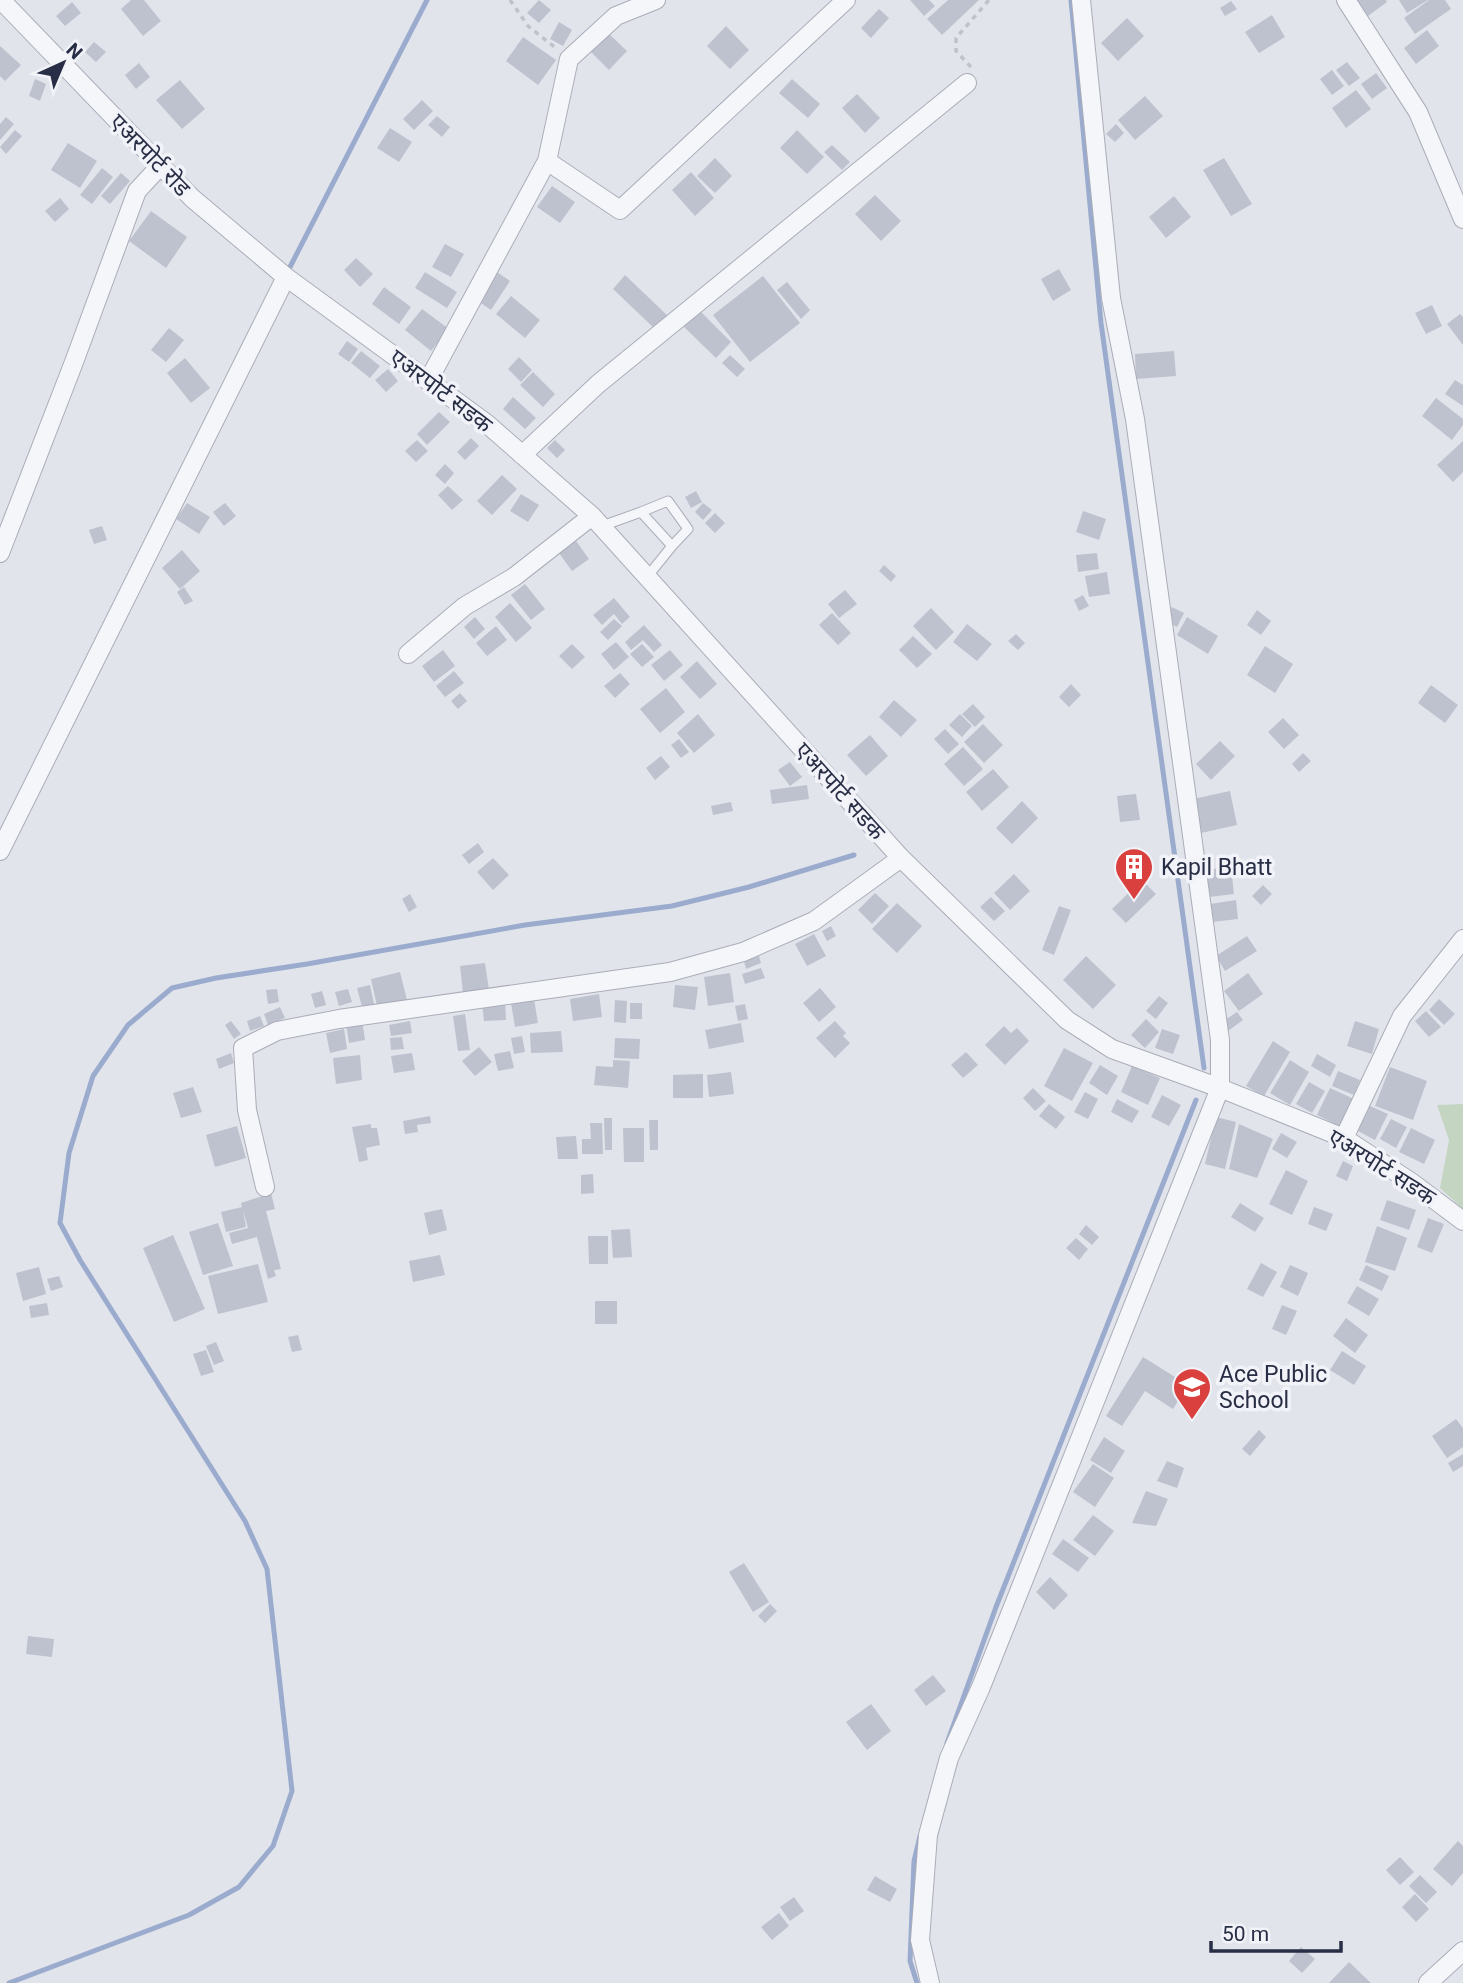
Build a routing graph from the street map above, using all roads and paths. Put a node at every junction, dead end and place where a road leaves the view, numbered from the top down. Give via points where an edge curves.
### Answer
1 (1, 0) edge
2 (510, 0) edge
3 (656, 0) edge
4 (846, 0) edge
5 (989, 0) edge
6 (1081, 0) edge
7 (1346, 0) edge
8 (569, 59) junction
9 (967, 83) joint
10 (547, 161) junction
11 (160, 165) junction
12 (1463, 219) edge
13 (283, 274) junction
14 (428, 381) junction
15 (522, 455) junction
16 (641, 512) junction
17 (597, 521) junction
18 (672, 546) junction
19 (0, 553) edge
20 (647, 577) junction
21 (408, 654) dead end
22 (0, 851) edge
23 (901, 858) junction
24 (1463, 939) edge
25 (1220, 1088) junction
26 (1344, 1138) junction
27 (265, 1187) dead end
28 (1463, 1221) edge
29 (1463, 1951) edge
30 (930, 1983) edge
31 (1428, 1983) edge

1 - 11 street, एअरपोर्ट रोड
2 - 8 path via 528,26
3 - 8 street via 616,16
4 - 10 street via 620,211
5 - 9 path via 956,38 956,51 974,70
6 - 25 street via 1111,299 1138,446 1220,1040
7 - 12 street via 1418,112
8 - 10 street
9 - 15 street via 598,384
10 - 14 street
11 - 13 street, एअरपोर्ट रोड
11 - 19 street via 137,191
13 - 14 street, एअरपोर्ट सडक
13 - 22 street
14 - 15 street, एअरपोर्ट सडक
15 - 17 street, एअरपोर्ट सडक
16 - 17 lane
16 - 18 lane
16 - 18 lane via 668,501 688,528
17 - 20 street, एअरपोर्ट सडक
17 - 21 street via 465,606
18 - 20 lane
20 - 23 street, एअरपोर्ट सडक
23 - 25 street, एअरपोर्ट सडक via 1067,1020 1112,1049
23 - 27 street via 814,921 731,955 670,972 277,1031 243,1048 247,1110
24 - 26 street via 1402,1016
25 - 26 street, एअरपोर्ट सडक
25 - 30 street via 950,1758 928,1835 920,1940
26 - 28 street, एअरपोर्ट सडक
29 - 31 street

